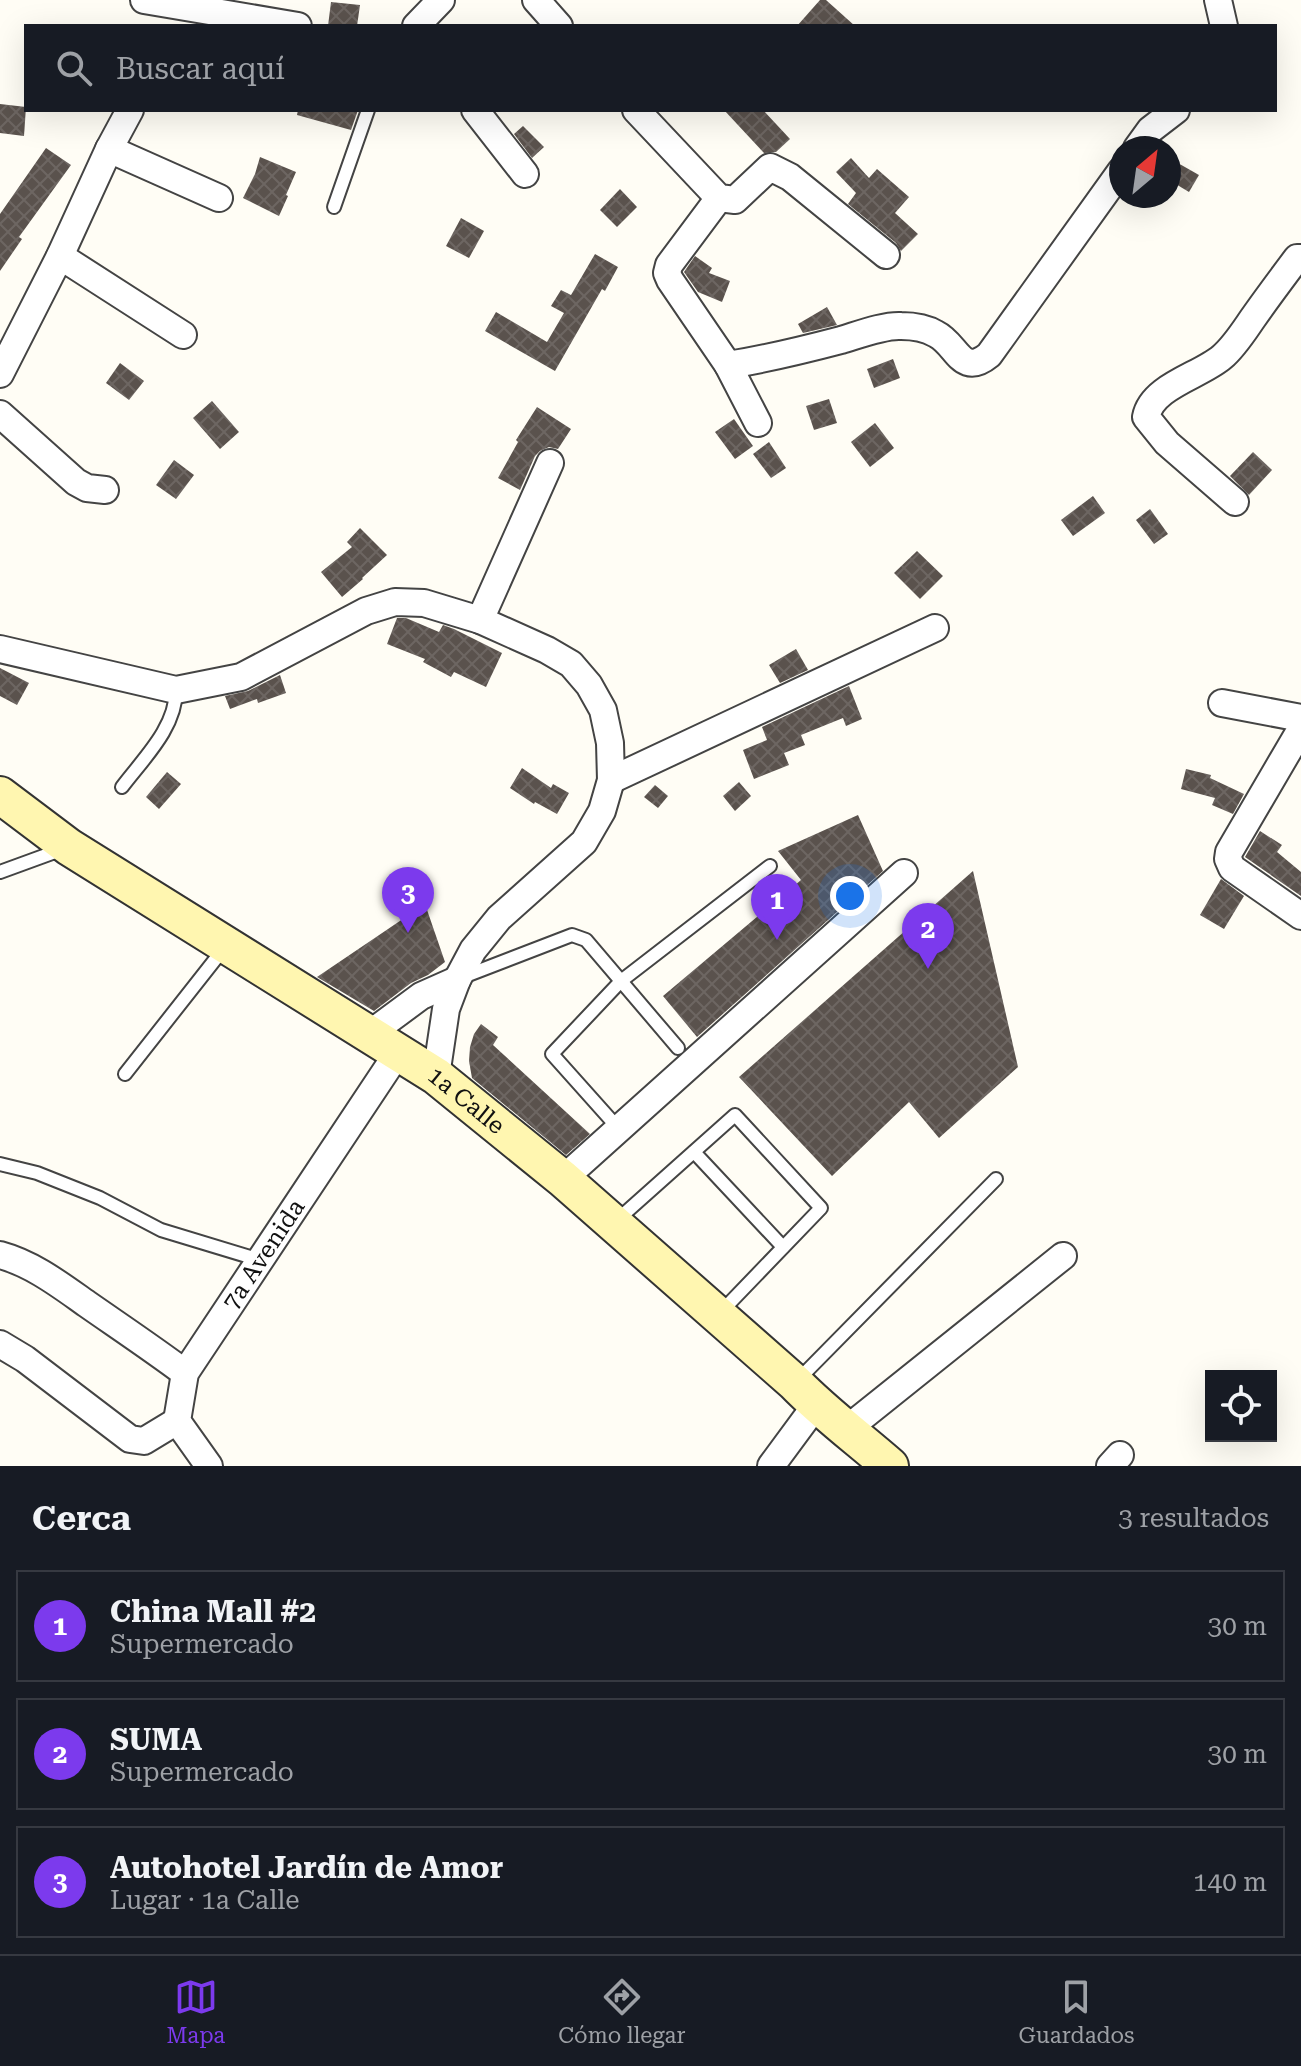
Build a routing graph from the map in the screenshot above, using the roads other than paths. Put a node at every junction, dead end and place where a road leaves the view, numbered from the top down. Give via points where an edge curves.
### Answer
1 (144, 0) edge
2 (441, 0) edge
3 (536, 0) edge
4 (1218, 0) edge
5 (181, 17) edge
6 (272, 24) edge
7 (418, 24) edge
8 (557, 24) edge
9 (1224, 24) edge
10 (129, 112) edge
11 (367, 112) edge
12 (477, 112) edge
13 (638, 112) edge
14 (1173, 112) edge
15 (1146, 136) edge
16 (109, 149) junction
17 (525, 174) dead end
18 (1109, 188) edge
19 (219, 198) dead end
20 (719, 198) junction
21 (334, 207) dead end
22 (886, 255) dead end
23 (1300, 255) edge
24 (60, 256) junction
25 (183, 335) dead end
26 (728, 365) junction
27 (0, 374) edge
28 (0, 414) edge
29 (758, 423) dead end
30 (550, 463) dead end
31 (105, 490) dead end
32 (1235, 502) dead end
33 (480, 620) junction
34 (935, 628) dead end
35 (0, 649) edge
36 (176, 690) junction
37 (1222, 703) dead end
38 (1301, 718) edge
39 (1301, 729) edge
40 (611, 780) junction
41 (122, 787) dead end
42 (0, 795) edge
43 (69, 847) junction
44 (770, 866) dead end
45 (0, 872) edge
46 (904, 873) dead end
47 (1301, 916) edge
48 (227, 944) junction
49 (457, 980) junction
50 (621, 981) junction
51 (385, 1042) junction
52 (678, 1048) dead end
53 (125, 1074) dead end
54 (436, 1076) junction
55 (619, 1129) junction
56 (694, 1152) junction
57 (0, 1164) edge
58 (563, 1179) junction
59 (996, 1179) dead end
60 (614, 1224) junction
61 (783, 1247) junction
62 (0, 1255) edge
63 (1063, 1256) dead end
64 (260, 1260) junction
65 (717, 1315) junction
66 (0, 1344) edge
67 (185, 1373) junction
68 (805, 1394) junction
69 (177, 1421) junction
70 (847, 1429) junction
71 (209, 1466) edge
72 (771, 1466) edge
73 (890, 1466) edge

1 - 5 street
2 - 7 street
3 - 8 street
4 - 9 street
5 - 6 street
10 - 16 street
11 - 21 lane
12 - 17 street
13 - 20 street
14 - 15 street
16 - 19 street
16 - 24 street
18 - 26 street via 980,362 962,359 939,335 897,325
20 - 22 street via 735,200 770,167 790,177
20 - 26 street via 667,273
23 - 32 street via 1222,357 1148,407 1146,417 1167,443
24 - 25 street
24 - 27 street
26 - 29 street
28 - 31 street via 76,482
30 - 33 street
33 - 36 street via 424,603 395,602 366,611 241,677
33 - 40 street via 571,664 589,685 603,710
34 - 40 street
35 - 36 street
36 - 41 lane via 171,718
37 - 38 street
39 - 47 street via 1228,859 1232,868
40 - 49 street via 602,811 584,842 499,918
42 - 43 main road, 1a Calle
43 - 45 lane
43 - 48 main road, 1a Calle
44 - 50 lane
46 - 55 street
48 - 51 main road, 1a Calle
48 - 53 lane
49 - 50 lane via 572,935 586,940
49 - 51 street, 7a Avenida via 421,996
49 - 54 street via 446,1009
50 - 52 lane
50 - 55 lane via 552,1054
51 - 54 main road, 1a Calle
51 - 64 street, 7a Avenida
54 - 58 main road, 1a Calle
55 - 58 street
56 - 60 lane
56 - 61 lane
56 - 61 lane via 735,1115 746,1126 821,1208
57 - 64 lane via 100,1198 161,1230
58 - 60 main road, 1a Calle
59 - 68 lane
60 - 65 main road, 1a Calle
61 - 65 lane
62 - 67 street via 42,1273
63 - 70 street
64 - 67 street, 7a Avenida
65 - 68 main road, 1a Calle
66 - 69 street via 130,1439 144,1441
67 - 69 street, 7a Avenida
68 - 70 main road, 1a Calle
68 - 72 street
69 - 71 street
70 - 73 main road, 1a Calle

